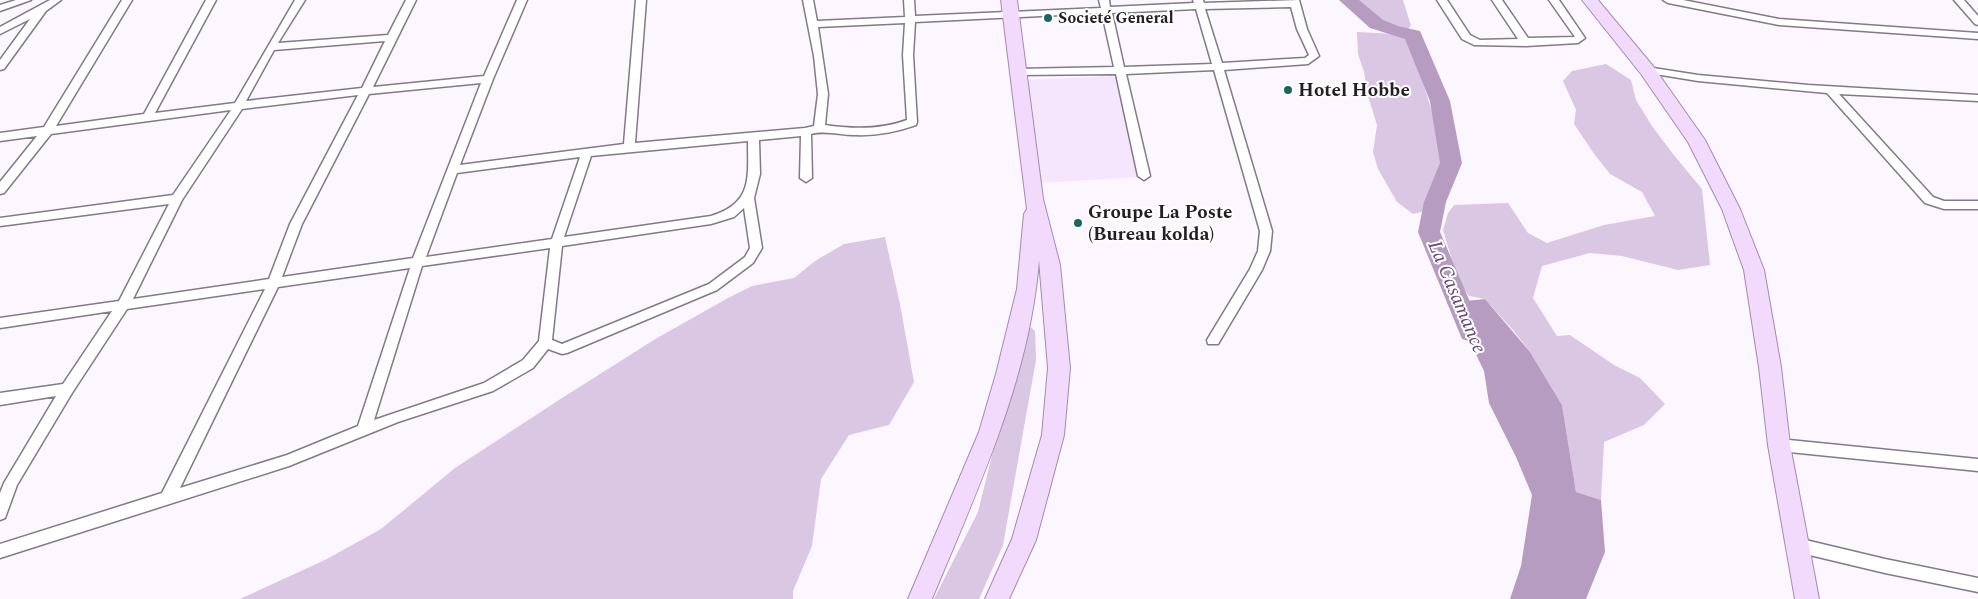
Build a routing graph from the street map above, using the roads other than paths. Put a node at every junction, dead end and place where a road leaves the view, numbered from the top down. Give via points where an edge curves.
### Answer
1 (26, 0) edge
2 (56, 0) edge
3 (127, 0) edge
4 (211, 0) edge
5 (300, 0) edge
6 (411, 0) edge
7 (522, 0) edge
8 (640, 0) edge
9 (808, 0) edge
10 (908, 0) edge
11 (1442, 0) edge
12 (1497, 0) edge
13 (1554, 0) edge
14 (1590, 0) edge
15 (1668, 0) edge
16 (1959, 0) edge
17 (1296, 2) edge
18 (1199, 3) edge
19 (1106, 5) edge
20 (0, 8) edge
21 (1010, 8) edge
22 (43, 9) junction
23 (910, 20) junction
24 (1978, 22) edge
25 (813, 24) junction
26 (0, 31) edge
27 (1978, 36) edge
28 (392, 38) junction
29 (1526, 43) junction
30 (271, 46) junction
31 (0, 66) edge
32 (1218, 66) junction
33 (1647, 70) junction
34 (1018, 72) junction
35 (1119, 72) junction
36 (488, 79) junction
37 (366, 90) junction
38 (1830, 90) junction
39 (1978, 98) edge
40 (238, 107) junction
41 (148, 116) junction
42 (819, 128) junction
43 (47, 130) junction
44 (806, 132) junction
45 (0, 137) edge
46 (754, 138) junction
47 (629, 147) junction
48 (587, 152) junction
49 (454, 170) junction
50 (1144, 176) dead end
51 (806, 178) dead end
52 (0, 190) edge
53 (748, 198) junction
54 (177, 199) junction
55 (1034, 200) junction
56 (1978, 205) edge
57 (0, 222) edge
58 (557, 241) junction
59 (418, 262) junction
60 (274, 283) junction
61 (124, 304) junction
62 (0, 323) edge
63 (1212, 340) dead end
64 (545, 343) junction
65 (67, 389) junction
66 (0, 399) edge
67 (364, 430) junction
68 (1779, 445) junction
69 (1978, 465) edge
70 (5, 485) edge
71 (168, 497) junction
72 (0, 513) edge
73 (1797, 545) junction
74 (0, 551) edge
75 (1978, 586) edge
76 (920, 599) edge
77 (997, 599) edge
78 (1807, 599) edge

1 - 20 street
2 - 22 street
3 - 43 street
4 - 41 street
5 - 30 street
6 - 28 street
7 - 36 street
8 - 47 street
9 - 25 street
10 - 23 street
11 - 29 street via 1466,37 1478,43
12 - 29 street
13 - 29 street via 1580,38
14 - 33 main road
15 - 27 street via 1779,22
16 - 24 street
17 - 18 street
17 - 32 street via 1302,29 1314,56 1308,61
18 - 19 street
18 - 32 street
19 - 21 street
19 - 35 street
21 - 23 street
21 - 34 main road
22 - 26 street
22 - 31 street
23 - 25 street
23 - 42 street via 908,55 912,122 900,128 882,130 842,132
25 - 42 street via 823,94
28 - 30 street
28 - 37 street
30 - 40 street
32 - 35 street
32 - 63 street via 1266,231 1264,251 1256,270
33 - 38 street via 1690,78
33 - 68 main road via 1696,140 1731,209 1754,270
34 - 35 street
34 - 55 main road
35 - 50 street
36 - 37 street
36 - 49 street
37 - 40 street
37 - 60 street via 296,224
38 - 39 street
38 - 56 street via 1929,200 1944,205
40 - 41 street
40 - 54 street
41 - 43 street
42 - 44 street
43 - 45 street
43 - 52 street
44 - 46 street
44 - 51 street
46 - 47 street
46 - 53 street via 754,174
47 - 48 street
48 - 49 street
48 - 58 street
49 - 59 street
53 - 58 street via 730,214 710,220
53 - 64 street via 756,248 749,260 736,271 713,287 562,350
54 - 57 street
54 - 61 street
55 - 76 main road via 1027,289 1007,374 990,432
55 - 77 main road via 1050,265 1059,368 1052,435 1024,540
58 - 59 street
58 - 64 street
59 - 60 street
59 - 67 street
60 - 61 street
60 - 71 street
61 - 62 street
61 - 65 street
64 - 67 street via 528,364 488,387
65 - 66 street
65 - 70 street
67 - 71 street via 289,460
68 - 69 street
68 - 73 main road
70 - 72 street
71 - 74 street via 105,520
73 - 75 street
73 - 78 main road

